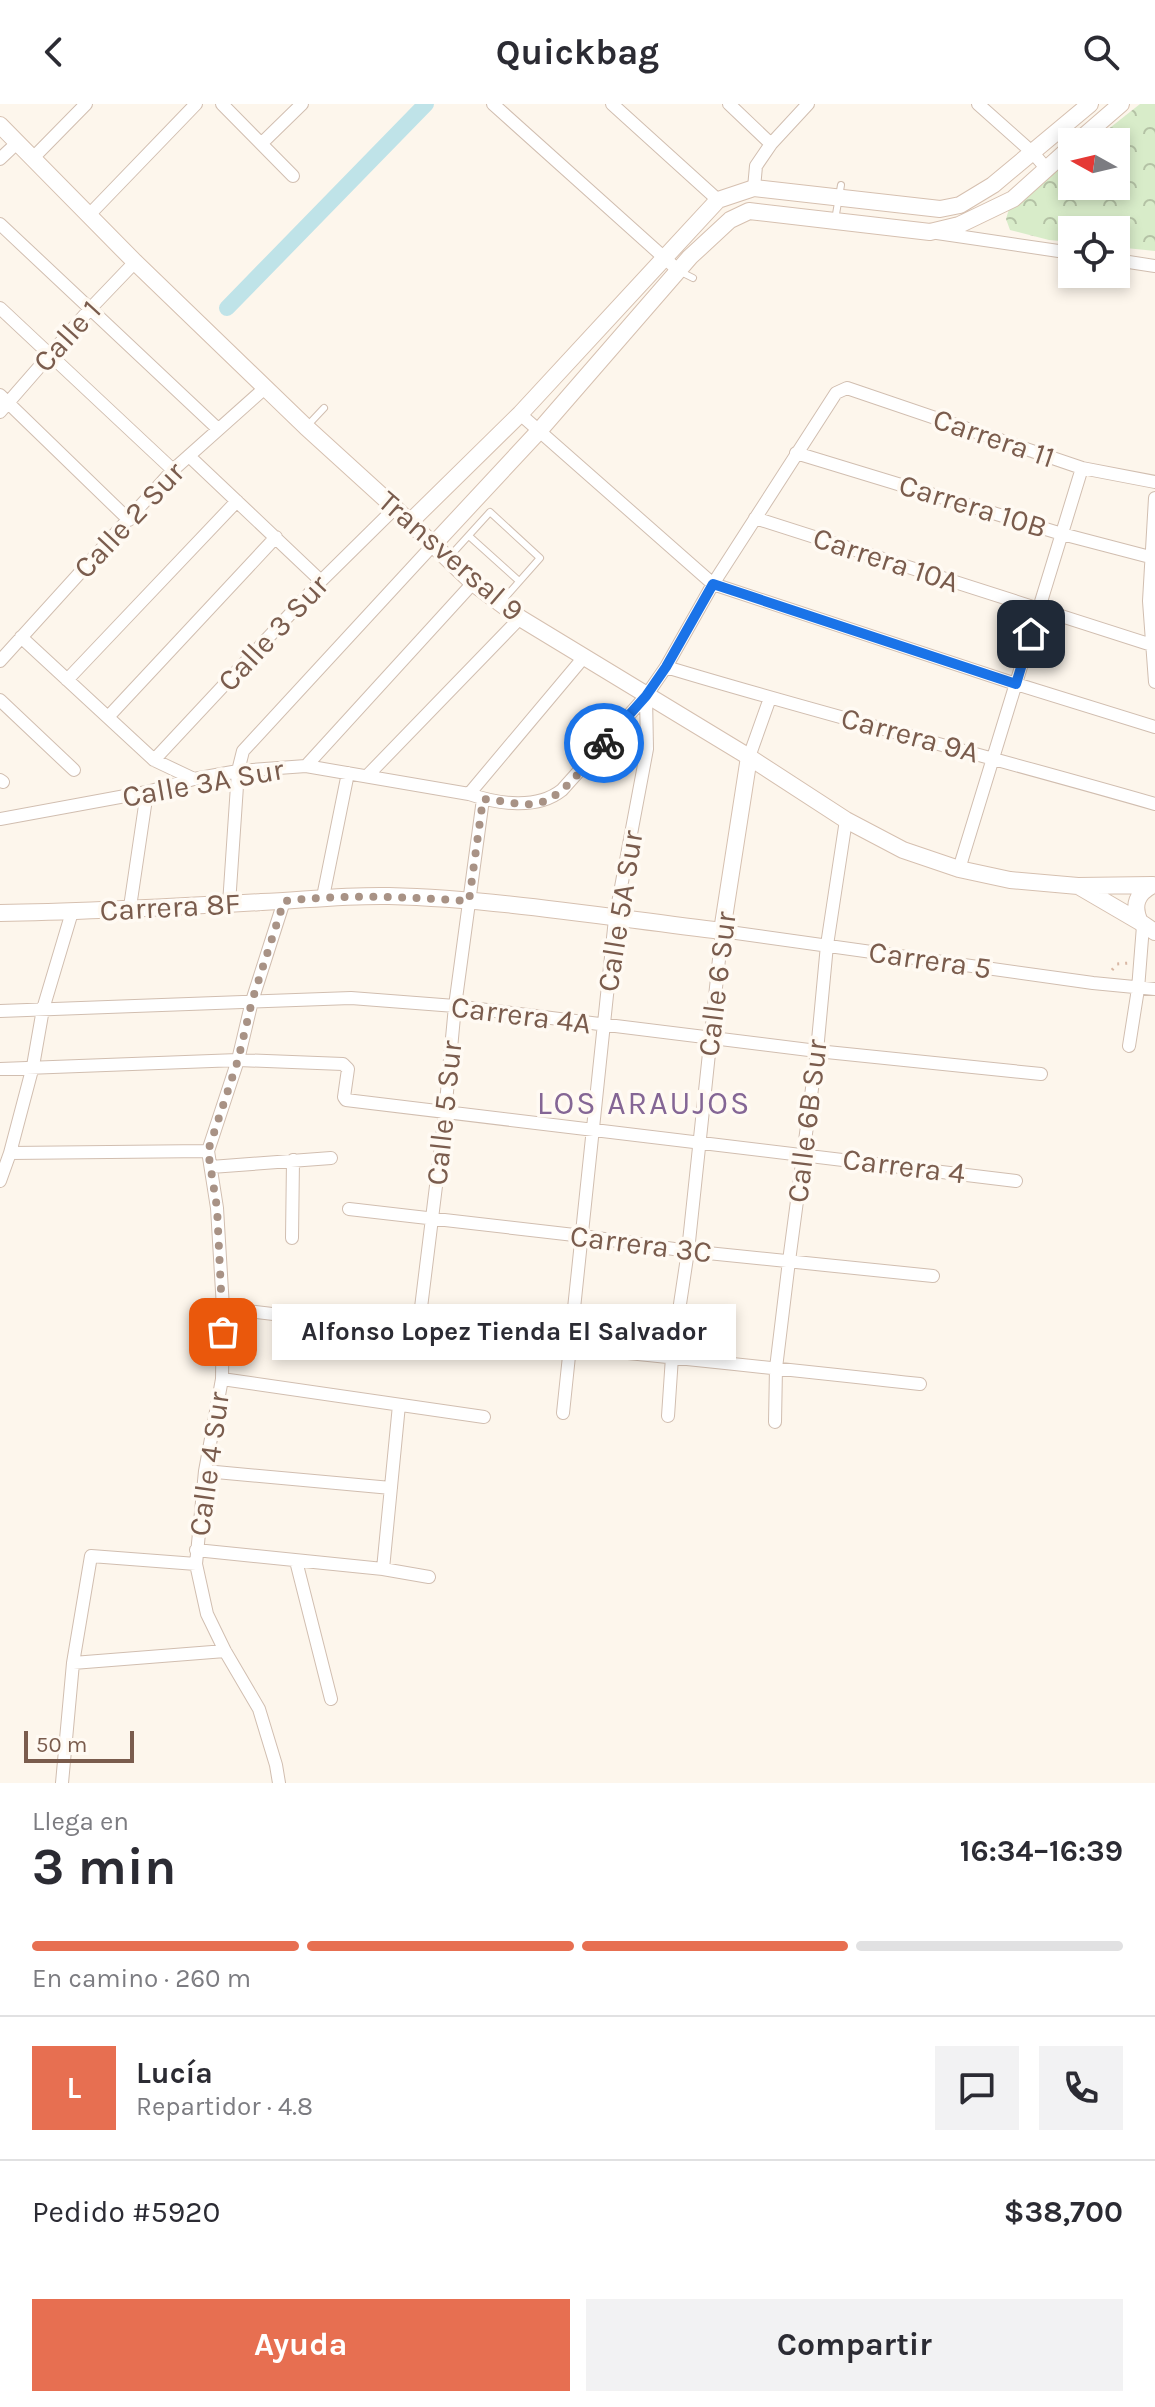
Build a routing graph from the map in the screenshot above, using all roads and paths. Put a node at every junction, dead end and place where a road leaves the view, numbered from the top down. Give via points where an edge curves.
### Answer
1 (86, 104) edge
2 (196, 104) edge
3 (222, 104) edge
4 (302, 104) edge
5 (493, 104) edge
6 (612, 104) edge
7 (729, 104) edge
8 (808, 104) edge
9 (978, 104) edge
10 (1090, 104) edge
11 (1121, 104) edge
12 (0, 125) edge
13 (1093, 128) edge
14 (18, 142) junction
15 (262, 143) junction
16 (771, 144) junction
17 (1033, 153) junction
18 (33, 158) junction
19 (1058, 158) edge
20 (0, 159) edge
21 (1046, 168) junction
22 (293, 176) dead end
23 (754, 188) junction
24 (840, 191) junction
25 (718, 200) junction
26 (89, 215) junction
27 (835, 221) junction
28 (0, 224) edge
29 (930, 232) junction
30 (1058, 251) edge
31 (663, 259) junction
32 (135, 262) junction
33 (1130, 262) edge
34 (1155, 266) edge
35 (686, 274) junction
36 (0, 308) edge
37 (89, 310) junction
38 (51, 355) junction
39 (266, 387) junction
40 (836, 393) joint
41 (3, 403) edge
42 (324, 408) dead end
43 (520, 414) junction
44 (306, 427) junction
45 (218, 429) junction
46 (539, 431) junction
47 (796, 453) junction
48 (189, 456) junction
49 (1082, 468) junction
50 (173, 470) junction
51 (1155, 482) edge
52 (1155, 498) edge
53 (237, 501) junction
54 (395, 508) junction
55 (755, 518) junction
56 (129, 520) junction
57 (410, 522) junction
58 (1062, 534) junction
59 (469, 536) junction
60 (276, 537) junction
61 (433, 545) junction
62 (1150, 557) junction
63 (447, 559) junction
64 (321, 581) junction
65 (519, 581) junction
66 (473, 583) junction
67 (713, 584) junction
68 (500, 603) junction
69 (1039, 610) junction
70 (520, 618) junction
71 (21, 637) junction
72 (1153, 646) edge
73 (584, 657) junction
74 (0, 661) edge
75 (666, 667) junction
76 (67, 680) junction
77 (1155, 682) edge
78 (1016, 684) junction
79 (646, 696) junction
80 (770, 698) junction
81 (0, 700) edge
82 (109, 716) junction
83 (1155, 727) edge
84 (749, 757) junction
85 (995, 758) junction
86 (154, 760) junction
87 (306, 766) junction
88 (74, 770) dead end
89 (238, 771) junction
90 (348, 773) junction
91 (367, 776) junction
92 (194, 779) junction
93 (147, 792) junction
94 (469, 794) junction
95 (483, 799) junction
96 (1155, 804) edge
97 (0, 819) edge
98 (846, 820) junction
99 (959, 869) junction
100 (1154, 885) edge
101 (1078, 886) junction
102 (323, 897) junction
103 (284, 901) junction
104 (469, 901) junction
105 (229, 904) junction
106 (130, 907) junction
107 (72, 912) junction
108 (0, 913) edge
109 (615, 919) junction
110 (1146, 926) edge
111 (722, 931) junction
112 (827, 945) junction
113 (1132, 961) dead end
114 (1109, 985) junction
115 (1138, 989) junction
116 (1155, 989) edge
117 (252, 1001) junction
118 (455, 1006) junction
119 (43, 1009) junction
120 (0, 1011) edge
121 (603, 1025) junction
122 (710, 1037) junction
123 (1129, 1046) dead end
124 (817, 1051) junction
125 (238, 1060) junction
126 (33, 1066) junction
127 (0, 1069) edge
128 (1041, 1074) dead end
129 (445, 1113) junction
130 (593, 1129) junction
131 (698, 1144) junction
132 (208, 1151) junction
133 (10, 1153) junction
134 (803, 1153) junction
135 (331, 1158) dead end
136 (293, 1160) junction
137 (211, 1167) junction
138 (0, 1181) edge
139 (1016, 1181) dead end
140 (349, 1209) dead end
141 (432, 1218) junction
142 (583, 1236) junction
143 (292, 1238) dead end
144 (688, 1251) junction
145 (789, 1261) junction
146 (933, 1276) dead end
147 (223, 1308) junction
148 (418, 1332) junction
149 (570, 1346) junction
150 (672, 1357) junction
151 (776, 1368) junction
152 (222, 1379) junction
153 (920, 1384) dead end
154 (399, 1405) junction
155 (563, 1413) dead end
156 (668, 1416) dead end
157 (484, 1417) dead end
158 (775, 1422) dead end
159 (205, 1471) junction
160 (391, 1488) junction
161 (196, 1550) junction
162 (296, 1561) junction
163 (196, 1564) junction
164 (383, 1569) junction
165 (429, 1577) dead end
166 (225, 1651) junction
167 (73, 1663) junction
168 (331, 1699) dead end
169 (62, 1783) edge
170 (279, 1783) edge

1 - 18 street
2 - 26 street
3 - 15 street
4 - 15 street
5 - 31 street
6 - 25 street
7 - 16 street
8 - 16 street
9 - 17 street
10 - 17 street
11 - 13 street
12 - 14 street, Transversal 9
14 - 18 street, Transversal 9
14 - 20 street
15 - 22 street
16 - 23 street via 756,166
17 - 21 street
17 - 24 street via 960,205 940,209
18 - 26 street, Transversal 9
19 - 21 street
21 - 29 street via 1013,199 959,225
23 - 24 street
23 - 25 street
24 - 27 lane
25 - 31 street
26 - 32 street, Transversal 9
27 - 29 street
27 - 35 street via 749,211 730,220
28 - 37 street
29 - 30 street
31 - 35 street
31 - 43 street
32 - 37 street, Calle 1
32 - 39 street, Transversal 9
33 - 34 street
35 - 46 street
36 - 38 street
37 - 38 street, Calle 1
37 - 45 street
38 - 41 street, Calle 1
38 - 50 street
39 - 44 street, Transversal 9
39 - 45 street, Calle 2 Sur
40 - 47 street, Calle 3A Sur
40 - 49 street, Carrera 11 via 847,388
41 - 56 street
42 - 44 lane
43 - 46 street
43 - 57 street
44 - 54 street, Transversal 9
45 - 48 street, Calle 2 Sur
46 - 61 street
46 - 67 street
47 - 55 street, Calle 3A Sur
47 - 58 street, Carrera 10B
48 - 50 street, Calle 2 Sur
48 - 53 street
49 - 51 street, Carrera 11
49 - 58 street
50 - 56 street, Calle 2 Sur
52 - 62 street
53 - 60 street
53 - 76 street
54 - 57 street, Transversal 9
54 - 64 street, Calle 3 Sur
55 - 67 street, Calle 3A Sur
55 - 69 street, Carrera 10A
56 - 71 street, Calle 2 Sur
57 - 61 street, Transversal 9
58 - 62 street, Carrera 10B
58 - 69 street
59 - 63 lane
59 - 65 lane
59 - 65 lane via 490,512 540,558
60 - 64 street
60 - 82 street
61 - 63 street, Transversal 9
61 - 89 street via 243,751
62 - 72 street
63 - 66 street, Transversal 9
64 - 86 street, Calle 3 Sur
65 - 68 lane
66 - 68 street, Transversal 9
66 - 87 street
67 - 75 street, Calle 3A Sur
67 - 78 street
68 - 70 street, Transversal 9
69 - 72 street, Carrera 10A
69 - 78 street
70 - 73 street, Transversal 9
70 - 91 street
71 - 74 street, Calle 2 Sur
71 - 76 street
72 - 77 street
73 - 79 street, Transversal 9
73 - 94 street
75 - 79 street, Calle 3A Sur
75 - 80 street, Carrera 9A
76 - 82 street
78 - 83 street
78 - 85 street
79 - 84 street, Transversal 9
79 - 95 street, Calle 3A Sur via 551,799 534,804
79 - 109 street, Calle 5A Sur via 647,749
80 - 84 street, Calle 6 Sur
80 - 85 street, Carrera 9A
81 - 88 street
82 - 86 street
84 - 98 street, Transversal 9
84 - 111 street, Calle 6 Sur
85 - 96 street, Carrera 9A
85 - 99 street
86 - 92 street
87 - 89 street, Calle 3A Sur
87 - 90 street, Calle 3A Sur
89 - 92 street, Calle 3A Sur
89 - 105 street
90 - 91 street, Calle 3A Sur
90 - 102 street
91 - 94 street, Calle 3A Sur
92 - 93 street, Calle 3A Sur
93 - 97 street, Calle 3A Sur
93 - 106 street
94 - 95 street, Calle 3A Sur
95 - 104 street, Calle 5 Sur
98 - 99 street, Transversal 9 via 903,850
98 - 112 street, Calle 6B Sur
99 - 101 street, Transversal 9
100 - 101 street, Transversal 9
100 - 110 street via 1144,890 1136,905
101 - 110 street, Transversal 9
102 - 103 street, Carrera 8F
102 - 104 street, Carrera 8F
103 - 105 street, Carrera 8F
103 - 117 street, Calle 4 Sur
104 - 109 street, Carrera 8F
104 - 118 street, Calle 5 Sur
105 - 106 street, Carrera 8F
106 - 107 street, Carrera 8F
107 - 108 street, Carrera 8F
107 - 119 street
109 - 111 street, Carrera 8F
109 - 121 street, Calle 5A Sur
110 - 115 street
111 - 112 street, Carrera 5
111 - 122 street, Calle 6 Sur
112 - 114 street, Carrera 5
112 - 124 street, Calle 6B Sur
113 - 114 path via 1113,967
114 - 115 street, Carrera 5
115 - 116 street, Carrera 5
115 - 123 street
117 - 118 street, Carrera 4A via 351,998
117 - 119 street, Carrera 4A
117 - 125 street, Calle 4 Sur
118 - 121 street, Carrera 4A
118 - 129 street, Calle 5 Sur
119 - 120 street, Carrera 4A
119 - 126 street
121 - 122 street, Carrera 4A
121 - 130 street, Calle 5A Sur
122 - 124 street, Carrera 4A
122 - 131 street, Calle 6 Sur
124 - 128 street, Carrera 4A
124 - 134 street, Calle 6B Sur
125 - 126 street
125 - 129 street via 343,1064 348,1069 346,1100
125 - 132 street, Calle 4 Sur
126 - 127 street
126 - 133 street
129 - 130 street
129 - 141 street, Calle 5 Sur
130 - 131 street
130 - 142 street, Calle 5A Sur
131 - 134 street, Carrera 4
131 - 144 street, Calle 6 Sur
132 - 133 street
132 - 137 street, Calle 4 Sur
133 - 138 street
134 - 139 street, Carrera 4
134 - 145 street, Calle 6B Sur
135 - 136 street
136 - 137 street
136 - 143 street
137 - 147 street, Calle 4 Sur
140 - 141 street, Carrera 3C
141 - 142 street, Carrera 3C
141 - 148 street, Calle 5 Sur
142 - 144 street, Carrera 3C
142 - 149 street, Calle 5A Sur
144 - 145 street, Carrera 3C
144 - 150 street, Calle 6 Sur
145 - 146 street, Carrera 3C
145 - 151 street, Calle 6B Sur
147 - 148 street
147 - 152 street, Calle 4 Sur
148 - 149 street
149 - 150 street
149 - 155 street, Calle 5A Sur
150 - 151 street
150 - 156 street, Calle 6 Sur
151 - 153 street
151 - 158 street, Calle 6B Sur
152 - 154 street
152 - 159 street, Calle 4 Sur
154 - 157 street
154 - 160 street
159 - 160 street
159 - 161 street, Calle 4 Sur
160 - 164 street
161 - 162 street
161 - 163 street, Calle 4 Sur
162 - 164 street
162 - 168 street
163 - 166 street, Calle 4 Sur via 207,1614
163 - 167 street via 91,1556
164 - 165 street
166 - 167 street
166 - 170 street, Calle 4 Sur via 259,1709
167 - 169 street

